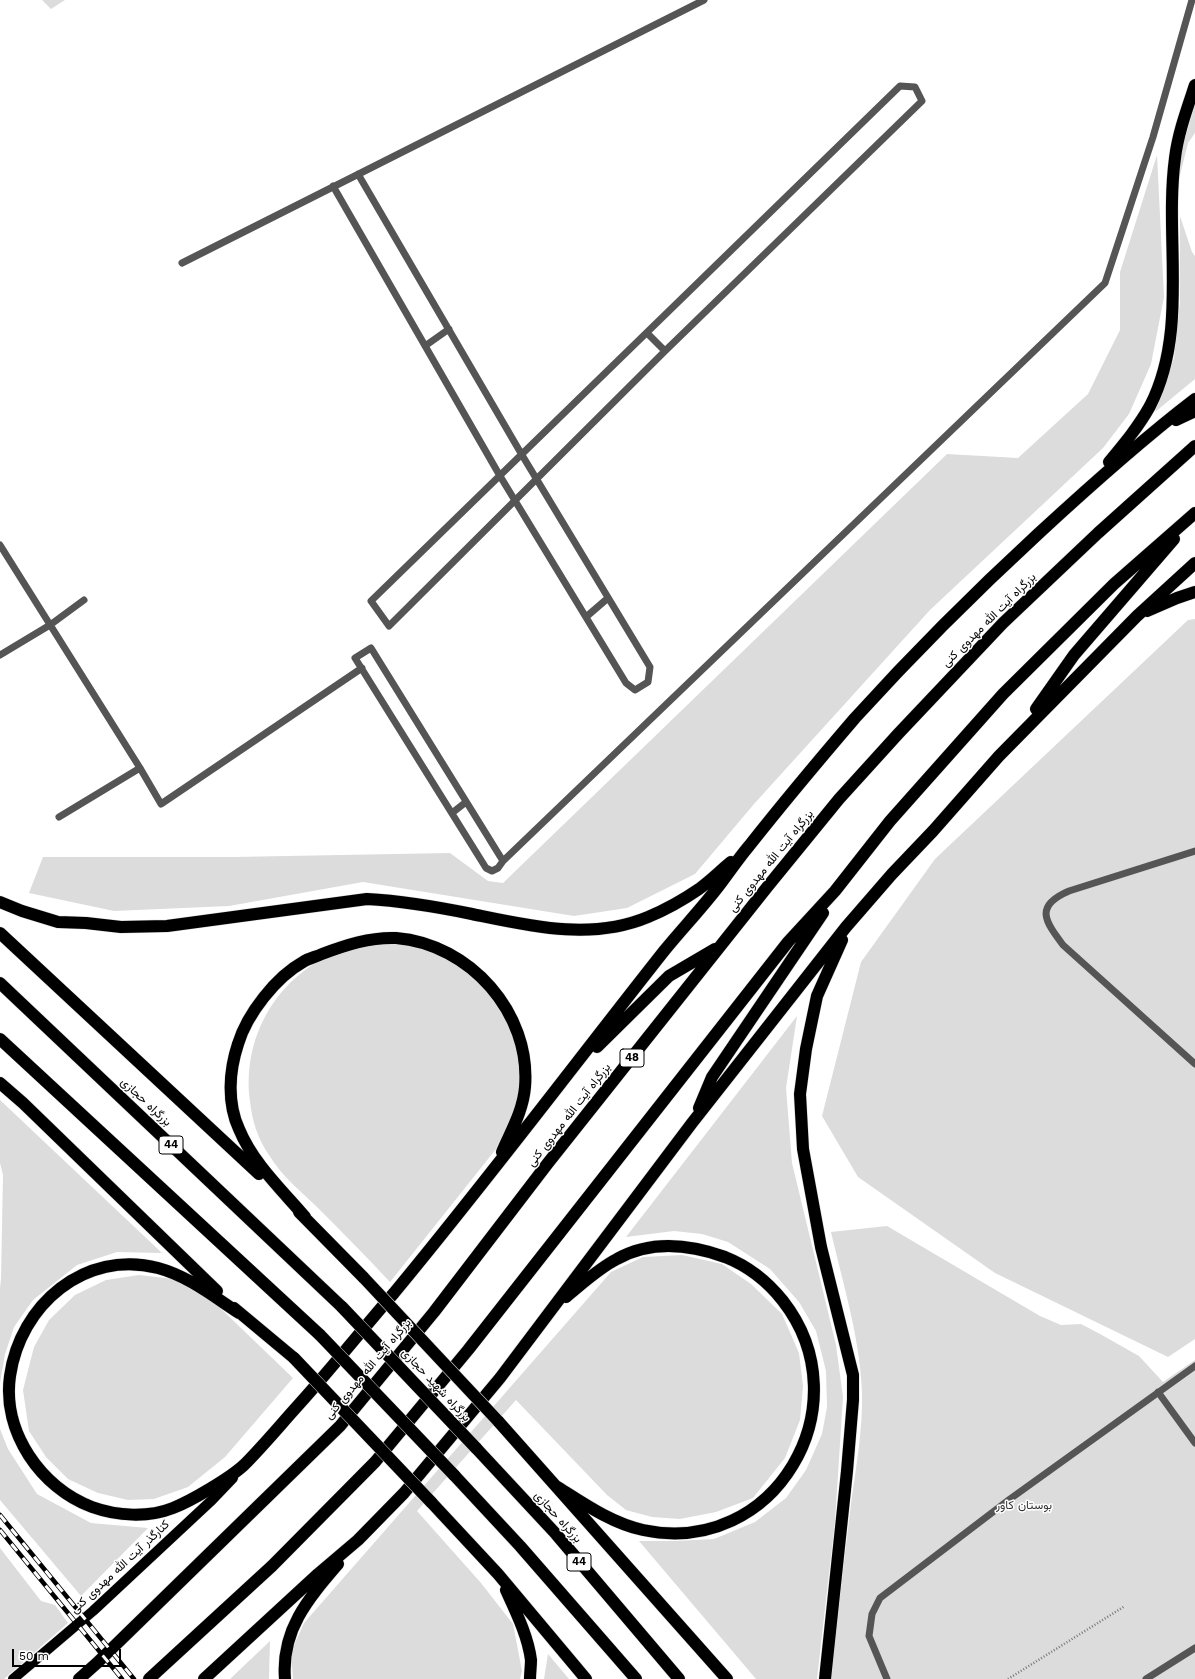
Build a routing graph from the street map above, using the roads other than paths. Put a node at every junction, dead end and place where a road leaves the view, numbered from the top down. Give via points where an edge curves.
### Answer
1 (704, 0) edge
2 (1192, 0) edge
3 (1195, 85) edge
4 (358, 174) junction
5 (333, 186) junction
6 (182, 263) dead end
7 (449, 329) junction
8 (647, 334) junction
9 (425, 346) junction
10 (665, 351) junction
11 (1195, 399) edge
12 (1195, 411) edge
13 (1152, 432) junction
14 (1195, 446) edge
15 (522, 455) junction
16 (500, 476) junction
17 (538, 478) junction
18 (1079, 496) junction
19 (515, 500) junction
20 (1195, 513) edge
21 (0, 544) edge
22 (1195, 563) edge
23 (1195, 592) edge
24 (608, 598) junction
25 (84, 600) dead end
26 (1137, 616) junction
27 (586, 618) junction
28 (50, 625) junction
29 (0, 655) edge
30 (362, 668) junction
31 (1017, 736) junction
32 (140, 768) junction
33 (466, 802) junction
34 (452, 813) junction
35 (59, 817) dead end
36 (747, 848) junction
37 (1195, 851) edge
38 (503, 861) junction
39 (835, 891) junction
40 (0, 902) edge
41 (846, 927) junction
42 (0, 933) edge
43 (721, 946) junction
44 (0, 984) edge
45 (0, 1039) edge
46 (1195, 1064) edge
47 (572, 1070) junction
48 (0, 1083) edge
49 (692, 1123) junction
50 (498, 1163) junction
51 (305, 1217) junction
52 (554, 1306) junction
53 (342, 1307) joint
54 (239, 1313) junction
55 (1195, 1366) edge
56 (1158, 1392) junction
57 (1195, 1443) edge
58 (476, 1448) joint
59 (241, 1469) junction
60 (556, 1486) junction
61 (358, 1540) junction
62 (498, 1574) junction
63 (1195, 1648) edge
64 (13, 1679) edge
65 (79, 1679) edge
66 (149, 1679) edge
67 (204, 1679) edge
68 (285, 1679) edge
69 (530, 1679) edge
70 (586, 1679) edge
71 (636, 1679) edge
72 (679, 1679) edge
73 (727, 1679) edge
74 (825, 1679) edge
75 (887, 1679) edge
76 (1146, 1679) edge

1 - 4 lane
2 - 38 lane via 1153,137 1105,283
3 - 18 highway via 1175,157 1172,188 1172,322 1166,363 1150,405 1131,436
4 - 5 lane
4 - 7 lane
5 - 6 lane
5 - 9 lane
7 - 9 lane
7 - 15 lane
8 - 10 lane
8 - 10 lane via 900,86 914,87 922,100
8 - 15 lane
9 - 16 lane
10 - 17 lane
11 - 13 highway, بزرگراه آیت الله مهدوی کنی
12 - 13 highway
13 - 18 highway, بزرگراه آیت الله مهدوی کنی
14 - 43 highway, بزرگراه آیت الله مهدوی کنی / 48 via 1003,623 908,723 839,799
15 - 16 lane
15 - 17 lane
16 - 19 lane
16 - 19 lane via 371,601 389,626
17 - 19 lane
17 - 24 lane
18 - 36 highway, بزرگراه آیت الله مهدوی کنی via 988,580 924,644 854,719
19 - 27 lane
20 - 31 highway via 1074,656
20 - 39 highway via 1114,584 1003,694 890,821
21 - 28 lane
22 - 26 highway
23 - 26 highway
24 - 27 lane
24 - 27 lane via 650,667 648,682 635,690 626,684
25 - 28 lane
26 - 31 highway
28 - 29 lane
28 - 32 lane
30 - 32 lane via 161,804
30 - 33 lane via 355,658 371,648
30 - 34 lane
31 - 41 highway
32 - 35 lane
33 - 34 lane
33 - 38 lane
34 - 38 lane via 486,868 498,868
36 - 40 highway via 699,889 647,917 624,925 576,931 547,929 441,908 373,899 167,926 121,927 58,922
36 - 47 highway, بزرگراه آیت الله مهدوی کنی
37 - 46 lane via 1069,891 1049,902 1046,910 1048,925 1063,944
39 - 49 highway via 712,1077
39 - 66 highway via 788,942 468,1350 375,1462 272,1566
41 - 49 highway
41 - 74 highway via 817,996 800,1094 804,1157 821,1247 853,1375 847,1471
42 - 51 highway
43 - 47 highway via 669,976
43 - 65 highway, بزرگراه آیت الله مهدوی کنی / 48 via 552,1157 434,1312 340,1426
44 - 53 highway, بزرگراه حجازی / 44
45 - 71 highway, bridge via 320,1335 520,1546
47 - 50 highway, بزرگراه آیت الله مهدوی کنی
48 - 54 highway
49 - 52 highway
50 - 51 highway via 520,1111 525,1086 524,1061 519,1037 512,1018 498,995 469,966 448,953 416,941 396,938 373,939 347,945 303,962 275,984 242,1030 234,1055 231,1076 232,1098 238,1127 255,1160
50 - 59 highway, بزرگراه آیت الله مهدوی کنی via 405,1280 309,1394
51 - 60 highway, bridge
52 - 60 highway via 616,1259 638,1249 661,1246 710,1252 736,1262 758,1276 778,1294 801,1329 810,1356 814,1380 814,1408 807,1436 797,1460 781,1483 763,1502 734,1520 690,1532 666,1533 643,1530 621,1524
52 - 61 highway via 500,1378 404,1493
53 - 58 highway, بزرگراه شهید حجازی / 44, bridge
54 - 59 highway, بزرگراه آیت الله مهدوی کنی via 190,1281 158,1268 122,1264 86,1272 65,1284 33,1316 17,1351 10,1377 10,1397 12,1416 18,1434 32,1460 53,1484 82,1503 96,1508 128,1514 162,1512 195,1497
54 - 62 highway, bridge via 294,1358
55 - 56 lane
56 - 57 lane
56 - 75 lane via 1010,1499 880,1598 872,1614 869,1636
58 - 72 highway, بزرگراه حجازی / 44 via 556,1534
59 - 64 main road, کنارگذر آیت الله مهدوی کنی via 212,1500 93,1611
60 - 73 highway
61 - 67 highway
61 - 68 highway via 314,1593 295,1621 286,1649
62 - 69 highway via 525,1637 531,1660
62 - 70 highway
63 - 76 lane

